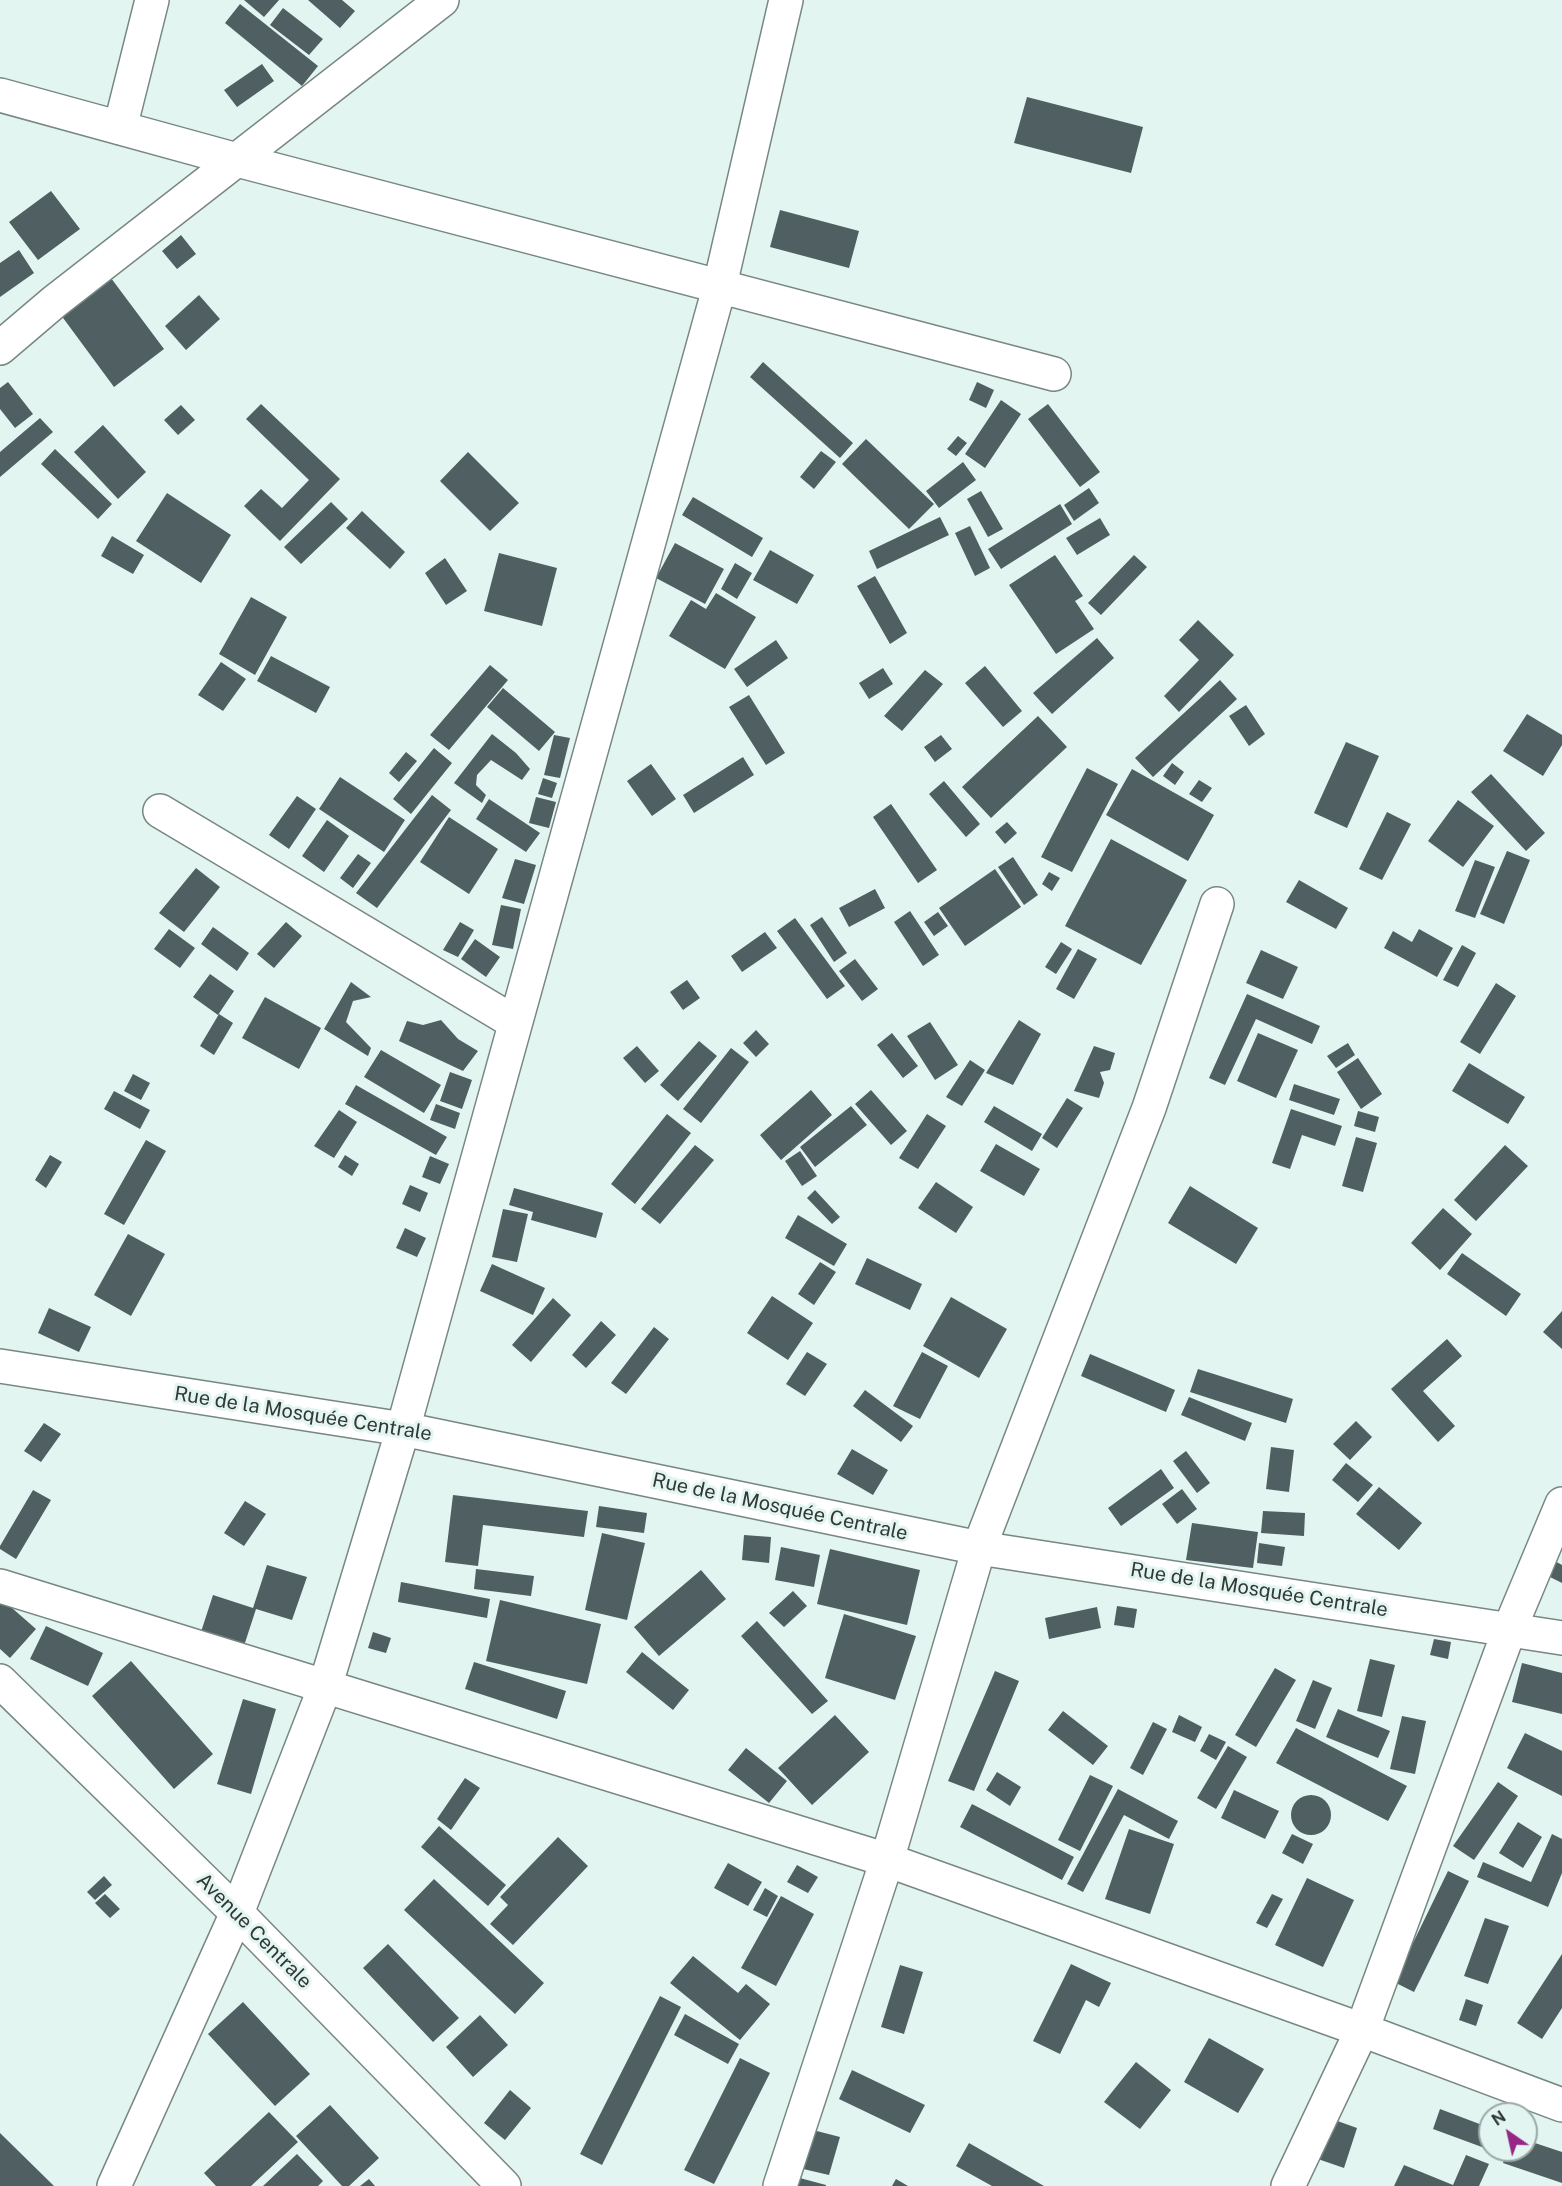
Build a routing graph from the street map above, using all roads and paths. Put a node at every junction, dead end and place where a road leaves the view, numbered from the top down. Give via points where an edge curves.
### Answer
1 (152, 0) edge
2 (442, 0) edge
3 (786, 0) edge
4 (0, 95) edge
5 (120, 128) junction
6 (237, 160) junction
7 (720, 285) junction
8 (0, 348) edge
9 (1054, 374) dead end
10 (160, 811) dead end
11 (1217, 904) dead end
12 (514, 1022) junction
13 (0, 1366) edge
14 (403, 1429) junction
15 (1562, 1504) edge
16 (979, 1548) junction
17 (0, 1587) edge
18 (1510, 1628) junction
19 (1562, 1638) edge
20 (0, 1681) edge
21 (325, 1687) junction
22 (887, 1860) junction
23 (237, 1913) junction
24 (1362, 2030) junction
25 (1562, 2105) edge
26 (114, 2186) edge
27 (504, 2186) edge
28 (780, 2186) edge
29 (1288, 2186) edge

1 - 5 street
2 - 6 street
3 - 7 street
4 - 5 street
5 - 6 street
6 - 7 street
6 - 8 street
7 - 9 street
7 - 12 street
10 - 12 street
11 - 16 street via 1149,1108
12 - 14 street
13 - 14 street, Rue de la Mosquée Centrale
14 - 16 street, Rue de la Mosquée Centrale
14 - 21 street
15 - 18 street
16 - 18 street, Rue de la Mosquée Centrale
16 - 22 street
17 - 21 street
18 - 19 street, Rue de la Mosquée Centrale
18 - 24 street
20 - 23 street, Avenue Centrale
21 - 22 street
21 - 23 street
22 - 24 street
22 - 28 street
23 - 26 street
23 - 27 street, Avenue Centrale
24 - 25 street
24 - 29 street

